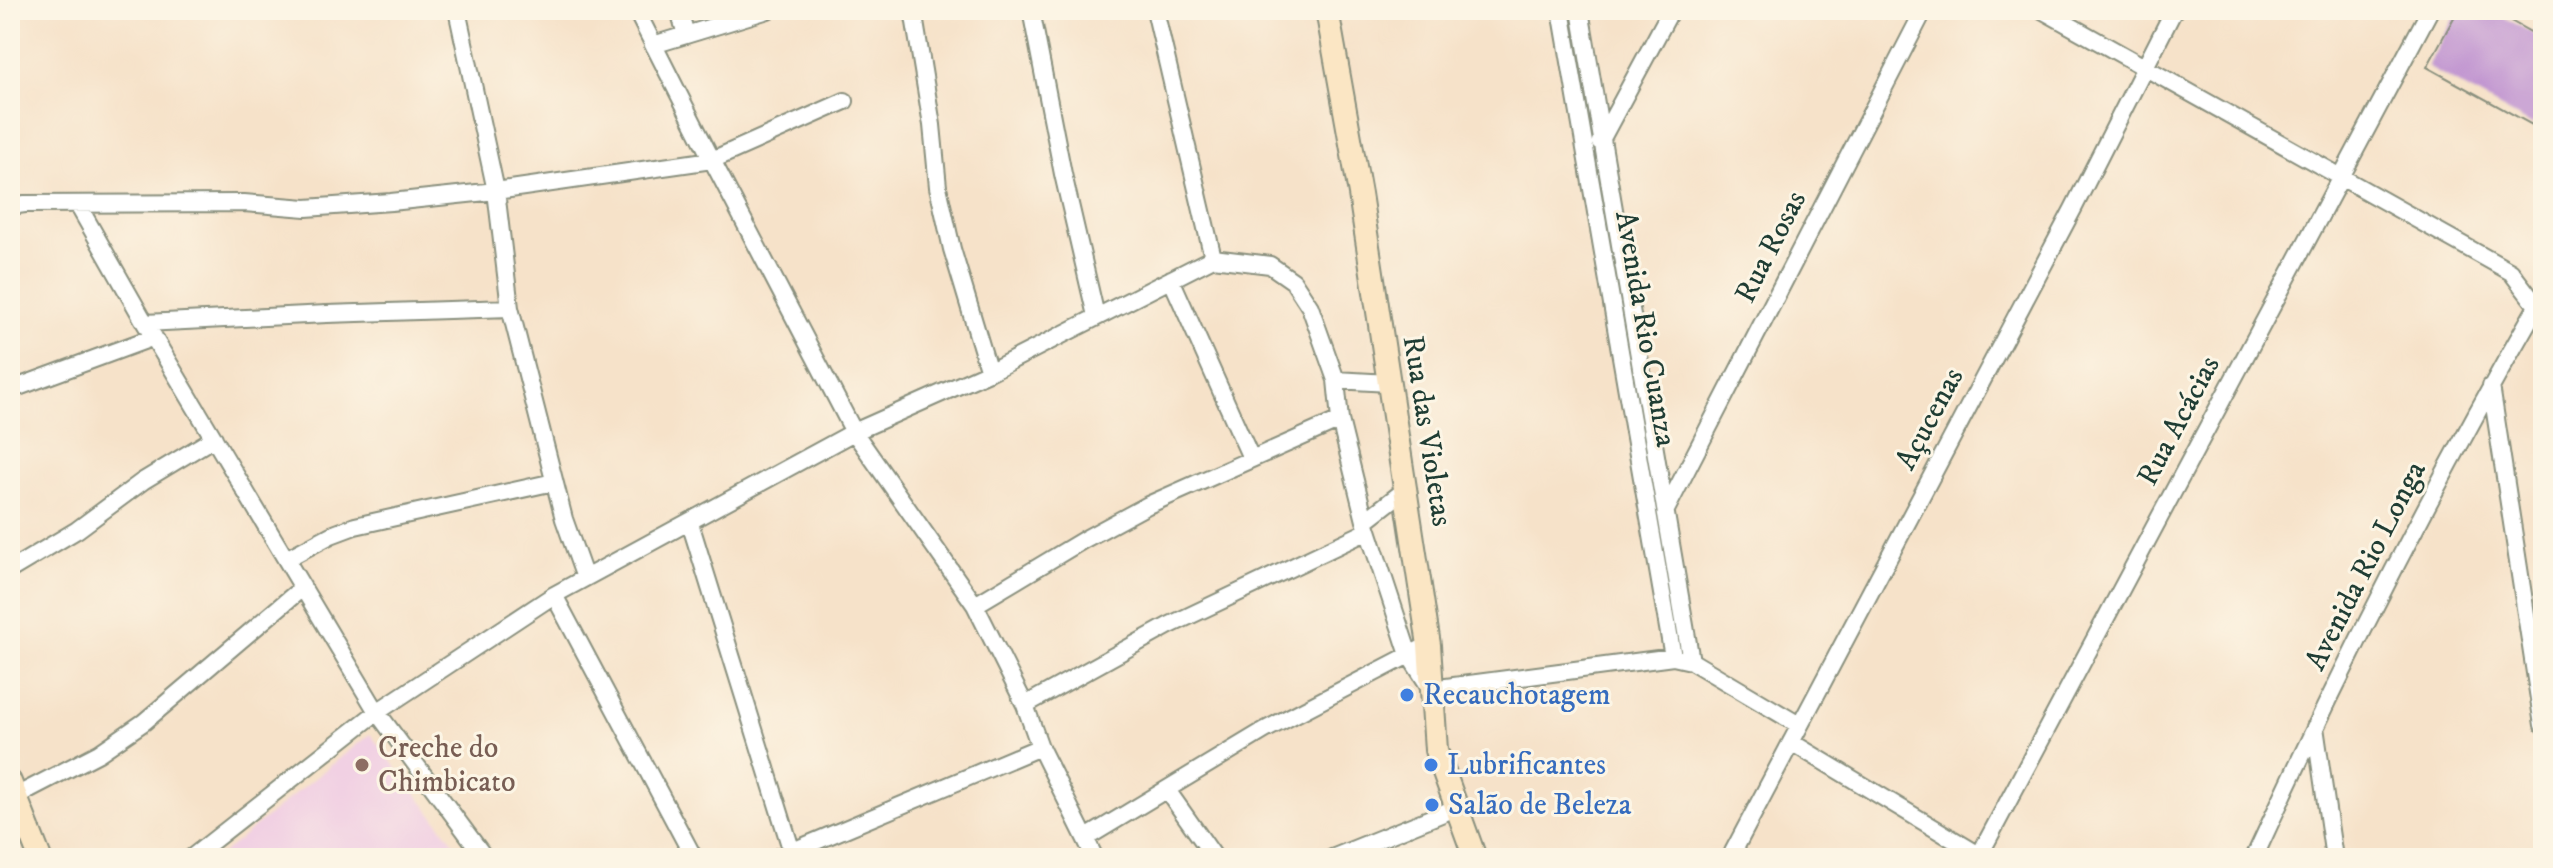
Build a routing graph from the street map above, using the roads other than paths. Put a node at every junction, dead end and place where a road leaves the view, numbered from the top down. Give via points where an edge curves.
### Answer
1 (457, 10) edge
2 (636, 10) edge
3 (679, 10) edge
4 (768, 10) edge
5 (913, 10) edge
6 (1031, 10) edge
7 (1155, 10) edge
8 (1327, 10) edge
9 (1561, 10) edge
10 (1580, 10) edge
11 (1671, 10) edge
12 (1924, 10) edge
13 (2042, 10) edge
14 (2174, 10) edge
15 (2430, 10) edge
16 (686, 35) junction
17 (653, 45) junction
18 (2144, 68) junction
19 (845, 101) dead end
20 (1601, 141) junction
21 (1587, 157) junction
22 (712, 160) junction
23 (2340, 177) junction
24 (496, 191) junction
25 (78, 205) junction
26 (10, 206) edge
27 (1213, 258) junction
28 (1171, 279) junction
29 (2540, 305) edge
30 (510, 308) junction
31 (1096, 316) junction
32 (150, 330) junction
33 (989, 372) junction
34 (1336, 380) junction
35 (1389, 383) junction
36 (2491, 386) junction
37 (10, 390) edge
38 (1340, 420) junction
39 (854, 432) junction
40 (214, 438) junction
41 (1251, 458) junction
42 (554, 482) junction
43 (1405, 490) junction
44 (1666, 510) junction
45 (690, 523) junction
46 (1366, 526) junction
47 (286, 559) junction
48 (10, 570) edge
49 (585, 578) junction
50 (302, 588) junction
51 (554, 595) junction
52 (975, 605) junction
53 (1419, 650) junction
54 (1685, 657) junction
55 (1431, 689) junction
56 (1025, 705) junction
57 (377, 712) junction
58 (1799, 725) junction
59 (2315, 725) junction
60 (2543, 725) edge
61 (1791, 742) junction
62 (1040, 747) junction
63 (13, 789) edge
64 (1167, 790) junction
65 (1458, 807) junction
66 (1086, 838) junction
67 (1733, 852) dead end
68 (784, 855) edge
69 (1980, 857) edge
70 (40, 858) edge
71 (191, 858) edge
72 (485, 858) edge
73 (694, 858) edge
74 (1095, 858) edge
75 (1215, 858) edge
76 (1332, 858) edge
77 (1475, 858) edge
78 (2254, 858) edge
79 (2334, 858) edge

1 - 24 street
2 - 17 street
3 - 16 street
4 - 16 street
5 - 33 street via 938,187
6 - 31 street
7 - 27 street
8 - 35 street, Rua das Violetas
9 - 21 street, Avenida Rio Cuanza
10 - 20 street
11 - 20 street
12 - 44 street, Rua Rosas
13 - 18 street
14 - 18 street, Açucenas
15 - 23 street, Rua Acácias
16 - 17 street
17 - 22 street
18 - 23 street
18 - 58 street, Açucenas
19 - 22 street
20 - 21 street
20 - 44 street
21 - 54 street, Avenida Rio Cuanza
22 - 24 street
22 - 39 street
23 - 29 street via 2511,272
23 - 69 street, Rua Acácias
24 - 25 street via 306,208 244,203
24 - 30 street
25 - 26 street
25 - 32 street
27 - 28 street
27 - 34 street via 1270,265 1293,281 1310,307
28 - 31 street
28 - 41 street
29 - 36 street, Avenida Rio Longa
30 - 32 street via 327,314
30 - 42 street
31 - 33 street
32 - 37 street
32 - 40 street
33 - 39 street
34 - 35 street
34 - 38 street
35 - 43 street, Rua das Violetas
36 - 59 street, Avenida Rio Longa
36 - 60 street
38 - 41 street
38 - 46 street
39 - 45 street
39 - 52 street
40 - 47 street
40 - 48 street
41 - 52 street via 1148,505
42 - 47 street via 355,526
42 - 49 street
43 - 46 street
43 - 53 street, Rua das Violetas
44 - 54 street
45 - 49 street
45 - 68 street
46 - 53 street
46 - 56 street
47 - 50 street
49 - 51 street
50 - 57 street
50 - 63 street via 144,722 99,753
51 - 57 street
51 - 73 street
52 - 56 street
53 - 55 street, Rua das Violetas
53 - 64 street via 1265,730
54 - 55 street
54 - 58 street
55 - 65 street, Rua das Violetas via 1436,750
56 - 62 street
57 - 71 street
57 - 72 street
58 - 61 street, Açucenas
59 - 78 street, Avenida Rio Longa
59 - 79 street
61 - 67 street, Açucenas
61 - 69 street
62 - 66 street
62 - 68 street
63 - 70 street
64 - 66 street
64 - 75 street
65 - 76 street
65 - 77 street, Rua das Violetas
66 - 74 street

